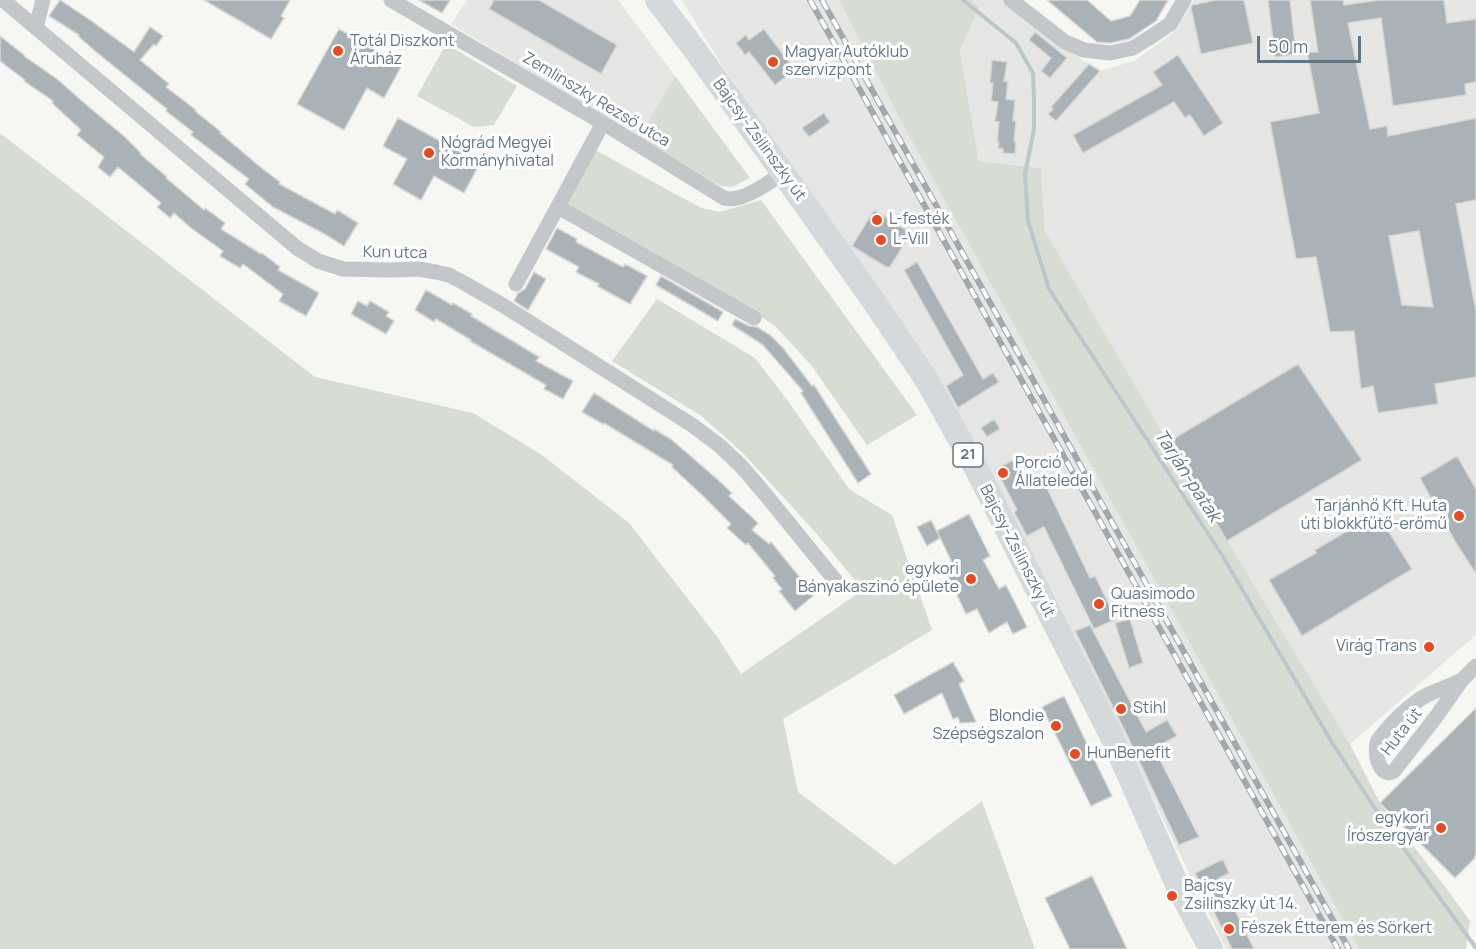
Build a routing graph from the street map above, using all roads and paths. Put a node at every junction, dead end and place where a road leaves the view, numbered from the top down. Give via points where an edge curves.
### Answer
1 (3, 0) edge
2 (42, 0) edge
3 (391, 0) edge
4 (657, 0) edge
5 (1011, 0) edge
6 (1184, 0) edge
7 (36, 27) junction
8 (603, 123) junction
9 (782, 173) junction
10 (558, 207) junction
11 (516, 284) dead end
12 (754, 318) dead end
13 (840, 585) dead end
14 (1476, 666) edge
15 (1461, 680) junction
16 (1212, 949) edge

1 - 7 street, Kun utca
2 - 7 street
3 - 8 street, Zemlinszky Rezső utca
4 - 9 main road, Bajcsy-Zsilinszky út / 21
5 - 6 street via 1065,42 1084,50 1110,53 1133,48 1170,24
7 - 13 street, Kun utca via 309,256 343,269 418,269 449,275 692,425 741,466
8 - 9 street, Zemlinszky Rezső utca via 729,200 745,196
8 - 10 street
9 - 16 main road, Bajcsy-Zsilinszky út / 21 via 926,380 978,472 1112,737 1178,887
10 - 11 street
10 - 12 street
14 - 15 street, Huta út
15 - 15 street, Huta út via 1418,701 1384,733 1376,747 1386,773 1394,771

